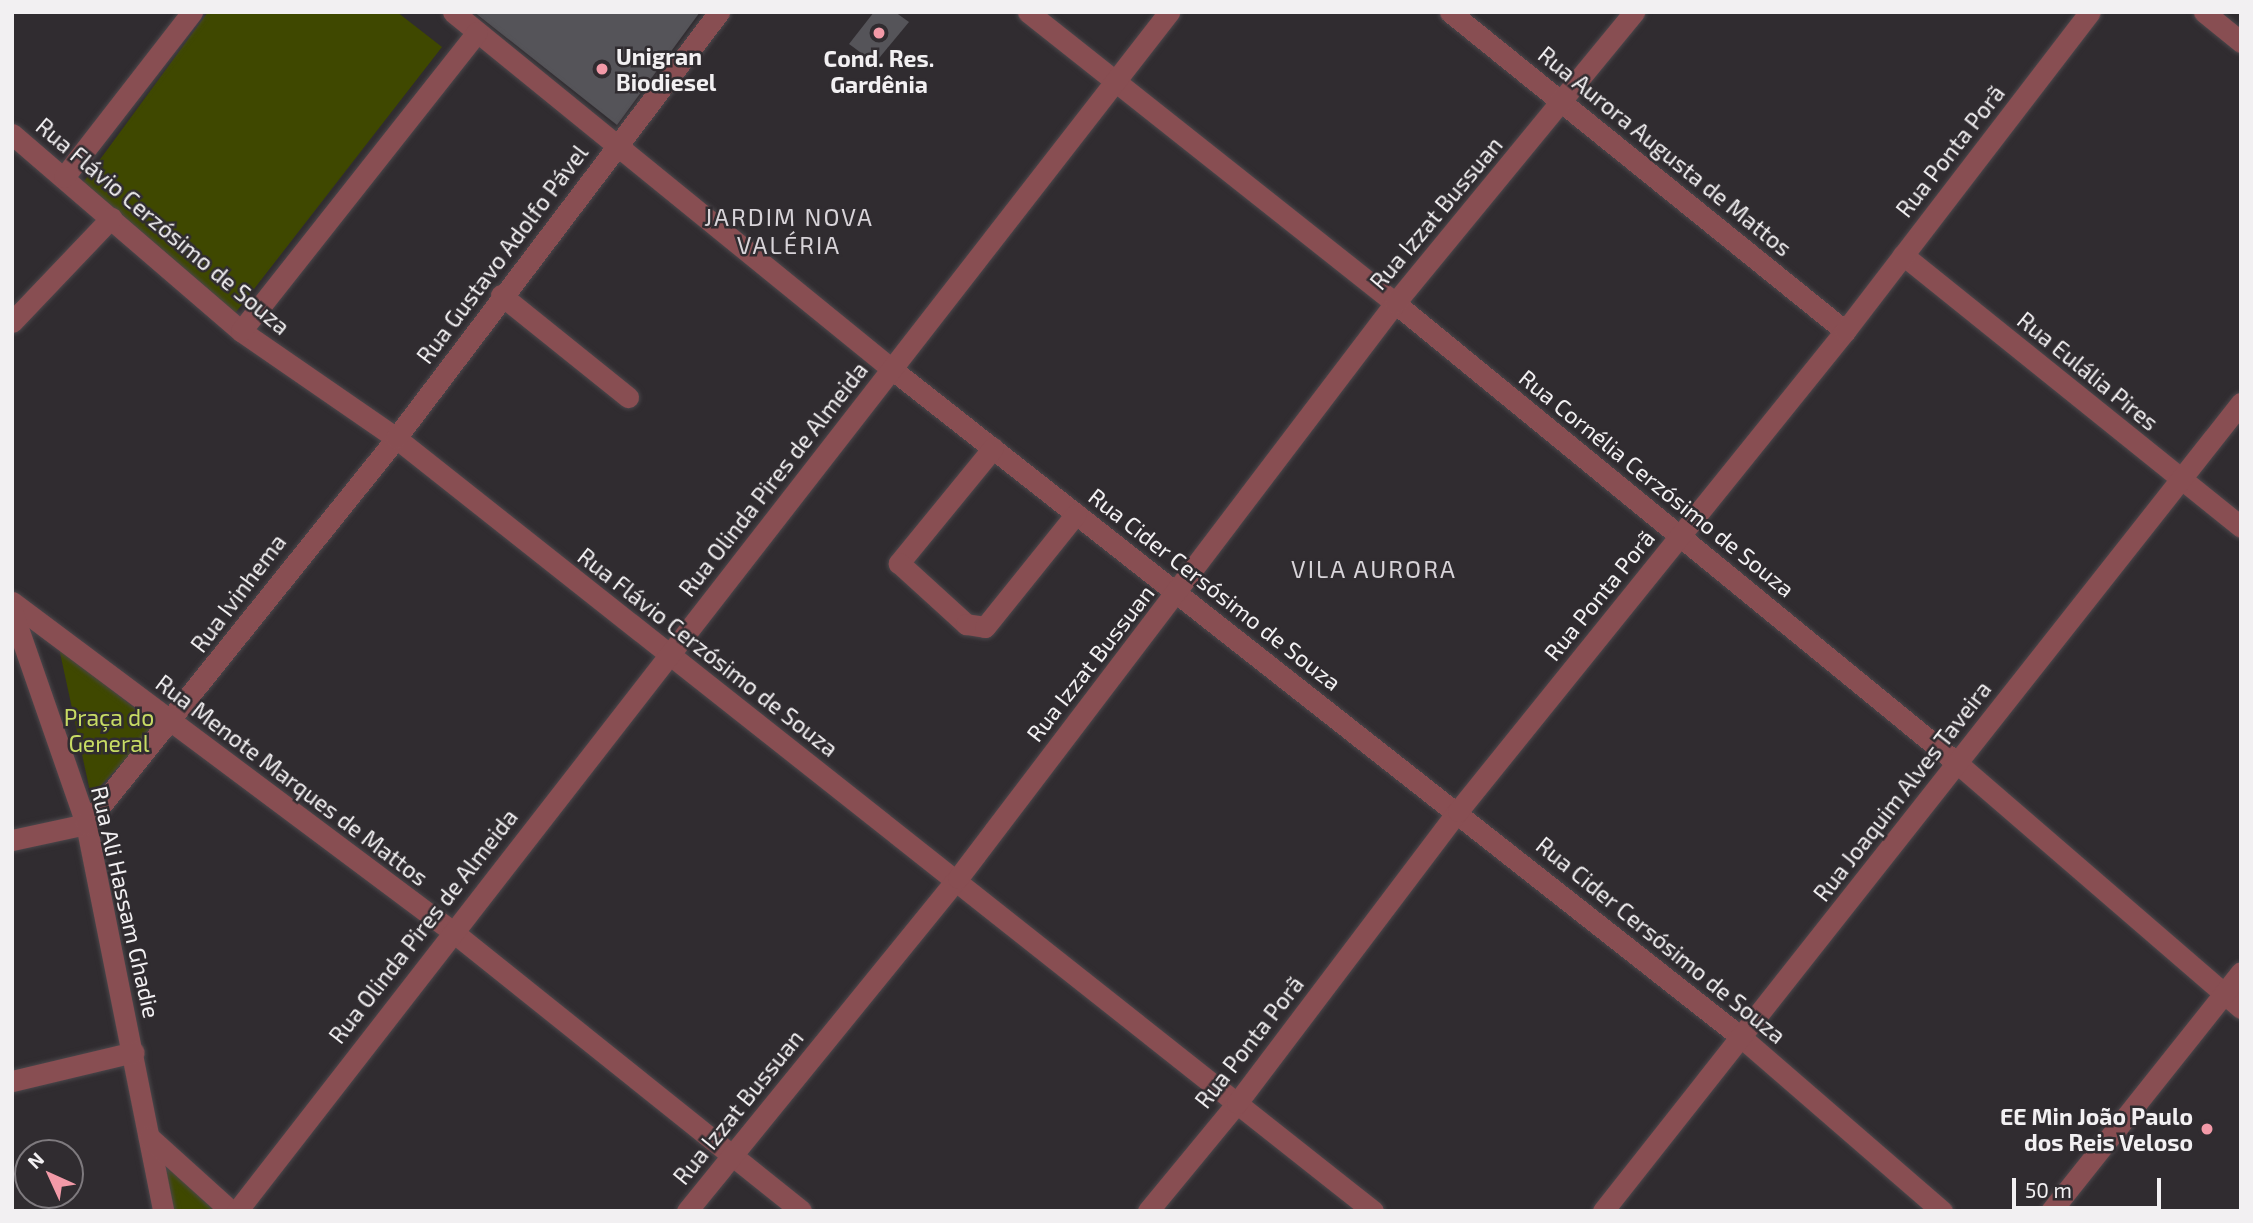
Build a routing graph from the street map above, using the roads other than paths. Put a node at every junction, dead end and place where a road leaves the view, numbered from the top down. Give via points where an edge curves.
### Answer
1 (192, 12) edge
2 (453, 12) edge
3 (719, 12) edge
4 (1028, 12) edge
5 (1169, 12) edge
6 (1450, 12) edge
7 (1634, 12) edge
8 (2090, 12) edge
9 (2204, 12) edge
10 (477, 32) junction
11 (2241, 42) edge
12 (1115, 82) junction
13 (1563, 101) junction
14 (12, 134) edge
15 (616, 148) junction
16 (64, 177) junction
17 (111, 218) junction
18 (1903, 255) junction
19 (501, 295) junction
20 (1395, 303) junction
21 (12, 322) edge
22 (241, 331) junction
23 (1845, 331) junction
24 (893, 370) junction
25 (628, 397) dead end
26 (2241, 403) edge
27 (396, 439) junction
28 (993, 448) junction
29 (2179, 480) junction
30 (1076, 514) junction
31 (324, 524) joint
32 (2241, 527) edge
33 (1680, 536) junction
34 (1178, 593) junction
35 (12, 602) edge
36 (12, 611) edge
37 (667, 656) junction
38 (171, 723) junction
39 (1956, 763) junction
40 (1458, 811) junction
41 (86, 824) junction
42 (12, 841) edge
43 (958, 878) junction
44 (452, 931) junction
45 (2241, 972) edge
46 (2223, 994) junction
47 (2241, 1008) edge
48 (1741, 1037) junction
49 (134, 1052) junction
50 (12, 1081) edge
51 (1237, 1103) junction
52 (149, 1137) junction
53 (732, 1157) junction
54 (163, 1211) edge
55 (231, 1211) edge
56 (237, 1211) edge
57 (687, 1211) edge
58 (801, 1211) edge
59 (1148, 1211) edge
60 (1373, 1211) edge
61 (1603, 1211) edge
62 (1942, 1211) edge
63 (2051, 1211) edge

1 - 16 street
2 - 10 street, Rua Cider Cersósimo de Souza
3 - 15 street, Rua Gustavo Adolfo Pável
4 - 12 street, Rua Cornélia Cerzósimo de Souza
5 - 12 street, Rua Olinda Pires de Almeida
6 - 13 street, Rua Aurora Augusta de Mattos
7 - 13 street, Rua Izzat Bussuan
8 - 18 street, Rua Ponta Porã
9 - 11 street
10 - 15 street, Rua Cider Cersósimo de Souza
10 - 22 street
12 - 20 street, Rua Cornélia Cerzósimo de Souza
12 - 24 street, Rua Olinda Pires de Almeida
13 - 20 street, Rua Izzat Bussuan
13 - 23 street, Rua Aurora Augusta de Mattos
14 - 16 street, Rua Flávio Cerzósimo de Souza
15 - 19 street, Rua Gustavo Adolfo Pável
15 - 24 street, Rua Cider Cersósimo de Souza
16 - 17 street, Rua Flávio Cerzósimo de Souza
17 - 21 street
17 - 22 street, Rua Flávio Cerzósimo de Souza
18 - 23 street, Rua Ponta Porã
18 - 29 street, Rua Eulália Pires
19 - 25 street
19 - 27 street, Rua Gustavo Adolfo Pável
20 - 33 street, Rua Cornélia Cerzósimo de Souza
20 - 34 street, Rua Izzat Bussuan
22 - 27 street, Rua Flávio Cerzósimo de Souza
23 - 33 street, Rua Ponta Porã
24 - 28 street, Rua Cider Cersósimo de Souza
24 - 37 street, Rua Olinda Pires de Almeida
26 - 29 street, Rua Joaquim Alves Taveira
27 - 31 street, Rua Gustavo Adolfo Pável
27 - 37 street, Rua Flávio Cerzósimo de Souza
28 - 30 street, Rua Cider Cersósimo de Souza
28 - 30 street via 899,564 966,624 985,627
29 - 32 street, Rua Eulália Pires
29 - 39 street, Rua Joaquim Alves Taveira
30 - 34 street, Rua Cider Cersósimo de Souza
31 - 38 street, Rua Ivinhema
33 - 39 street, Rua Cornélia Cerzósimo de Souza
33 - 40 street, Rua Ponta Porã
34 - 40 street, Rua Cider Cersósimo de Souza
34 - 43 street, Rua Izzat Bussuan
35 - 38 street, Rua Menote Marques de Mattos
36 - 41 street, Rua Ali Hassam Ghadie
37 - 43 street, Rua Flávio Cerzósimo de Souza
37 - 44 street, Rua Olinda Pires de Almeida
38 - 41 street, Rua Ivinhema
38 - 44 street, Rua Menote Marques de Mattos
39 - 46 street, Rua Cornélia Cerzósimo de Souza
39 - 48 street, Rua Joaquim Alves Taveira
40 - 48 street, Rua Cider Cersósimo de Souza
40 - 51 street, Rua Ponta Porã
41 - 42 street
41 - 49 street, Rua Ali Hassam Ghadie
43 - 51 street, Rua Flávio Cerzósimo de Souza
43 - 53 street, Rua Izzat Bussuan
44 - 53 street, Rua Menote Marques de Mattos
44 - 56 street, Rua Olinda Pires de Almeida
45 - 46 street
46 - 47 street, Rua Cornélia Cerzósimo de Souza
46 - 63 street
48 - 61 street, Rua Joaquim Alves Taveira
48 - 62 street, Rua Cider Cersósimo de Souza
49 - 50 street
49 - 52 street, Rua Ali Hassam Ghadie
51 - 59 street, Rua Ponta Porã
51 - 60 street, Rua Flávio Cerzósimo de Souza
52 - 54 street, Rua Ali Hassam Ghadie
52 - 55 street
53 - 57 street, Rua Izzat Bussuan
53 - 58 street, Rua Menote Marques de Mattos

